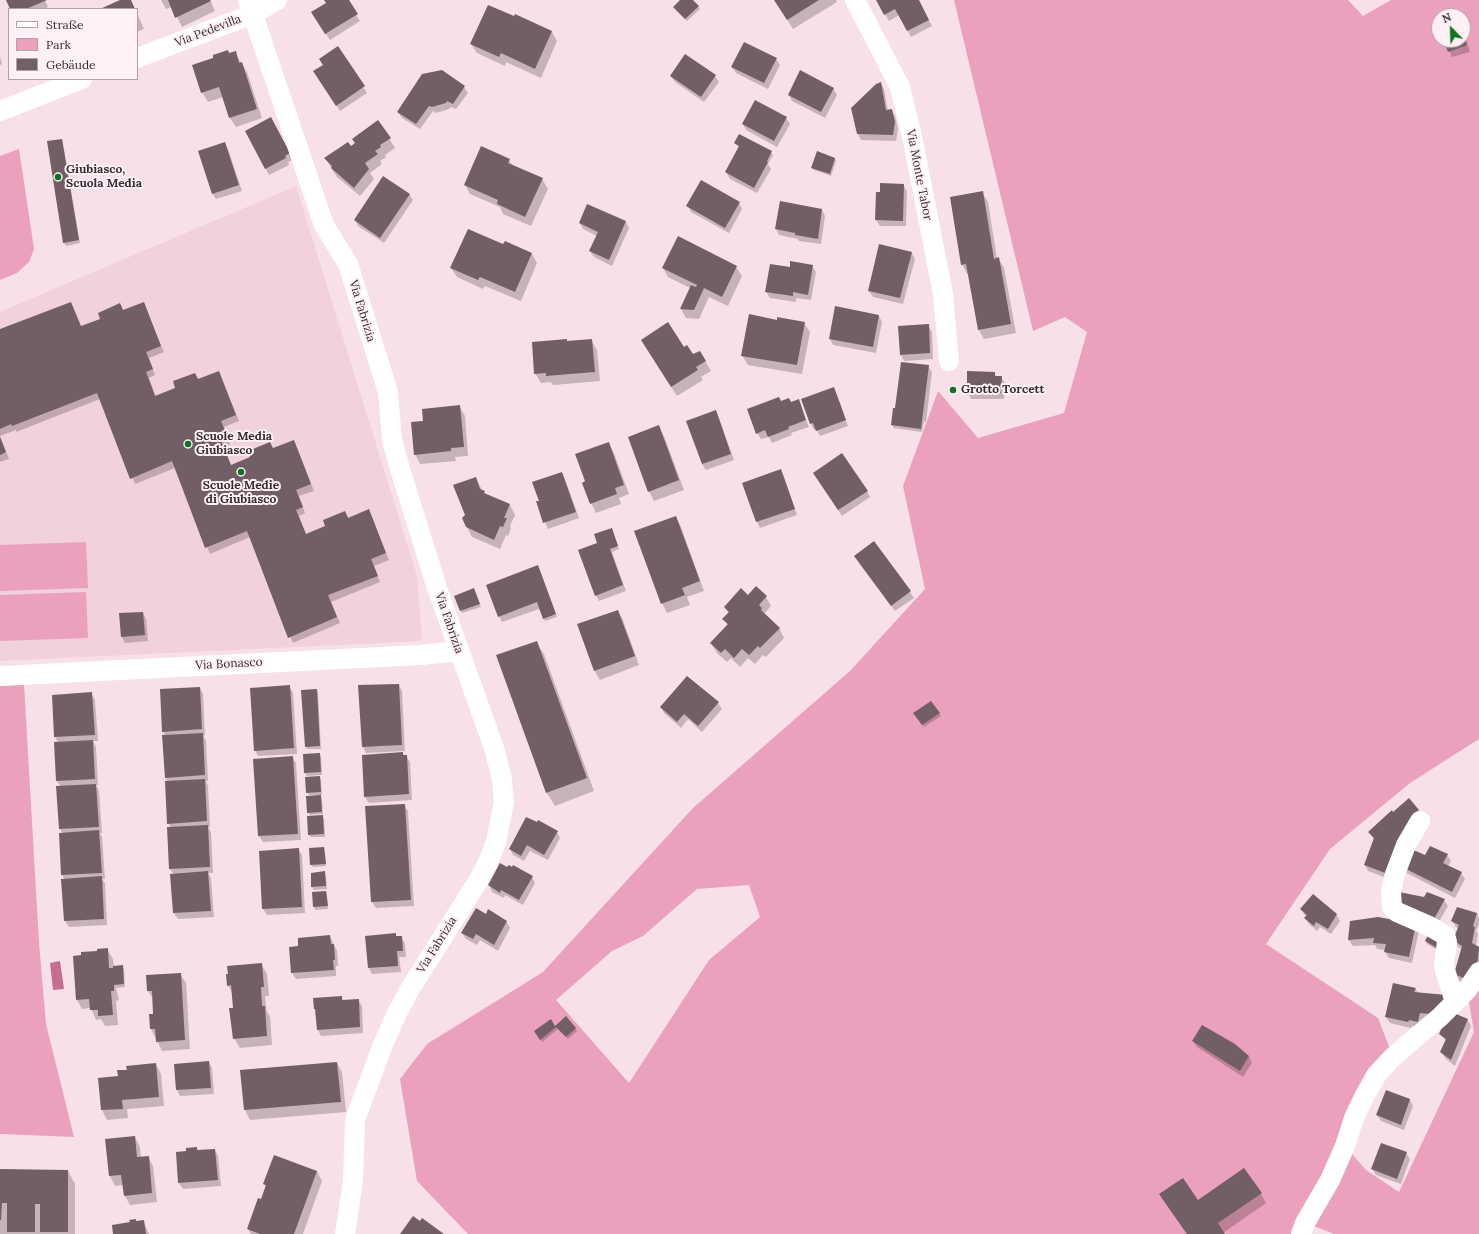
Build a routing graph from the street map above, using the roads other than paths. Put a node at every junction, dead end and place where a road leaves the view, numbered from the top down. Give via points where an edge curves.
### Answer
1 (277, 0) edge
2 (855, 0) edge
3 (250, 7) edge
4 (138, 58) edge
5 (79, 80) edge
6 (0, 110) edge
7 (949, 361) dead end
8 (458, 651) junction
9 (0, 676) edge
10 (1420, 821) dead end
11 (1479, 972) edge
12 (1455, 1002) junction
13 (345, 1234) edge
14 (1302, 1234) edge

1 - 3 street, Via Pedevilla
2 - 7 street, Via Monte Tabor via 900,87 943,294
3 - 4 street, Via Pedevilla
3 - 8 street, Via Fabrizia via 324,225 348,264 388,392 392,440 400,469
5 - 6 street
8 - 9 street, Via Bonasco
8 - 13 street, Via Fabrizia via 494,748 502,779 504,802 498,836 480,878 396,1013 382,1047 355,1120 353,1181
10 - 12 street via 1406,845 1395,874 1391,892 1392,907 1397,912 1445,935 1447,942 1444,964
11 - 12 street
12 - 14 street via 1377,1074 1354,1118 1330,1180 1308,1218

